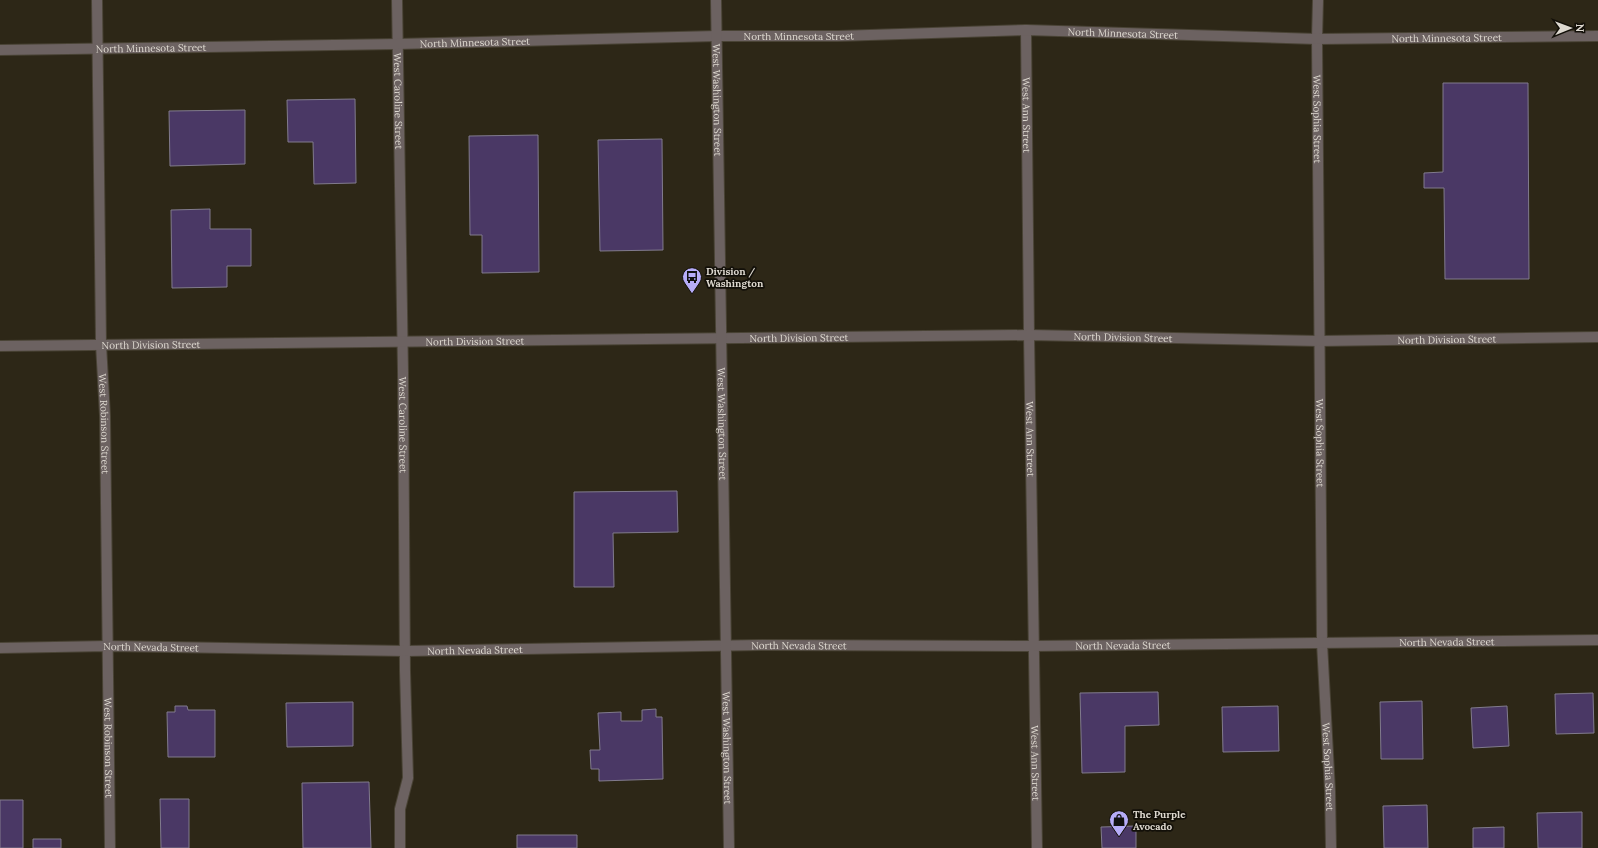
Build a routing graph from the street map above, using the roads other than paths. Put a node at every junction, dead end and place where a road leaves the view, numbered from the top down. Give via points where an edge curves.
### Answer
1 (97, 0) edge
2 (397, 0) edge
3 (716, 0) edge
4 (1318, 0) edge
5 (1026, 30) junction
6 (717, 36) junction
7 (1598, 36) edge
8 (1317, 39) junction
9 (397, 44) junction
10 (97, 48) junction
11 (0, 50) edge
12 (1029, 334) junction
13 (1598, 337) edge
14 (721, 338) junction
15 (403, 341) junction
16 (1319, 341) junction
17 (101, 344) junction
18 (0, 346) edge
19 (1598, 640) edge
20 (1322, 643) junction
21 (727, 645) junction
22 (108, 646) junction
23 (1034, 646) junction
24 (0, 648) edge
25 (406, 651) junction
26 (110, 848) edge
27 (400, 848) edge
28 (729, 848) edge
29 (1037, 848) edge
30 (1331, 848) edge

1 - 10 street, West Robinson Street
2 - 9 street, West Caroline Street
3 - 6 street, West Washington Street
4 - 8 street, West Sophia Street
5 - 6 street, North Minnesota Street via 838,36
5 - 8 street, North Minnesota Street
5 - 12 street, West Ann Street
6 - 9 street, North Minnesota Street
6 - 14 street, West Washington Street
7 - 8 street, North Minnesota Street
8 - 16 street, West Sophia Street
9 - 10 street, North Minnesota Street
9 - 15 street, West Caroline Street
10 - 11 street, North Minnesota Street
10 - 17 street, West Robinson Street
12 - 14 street, North Division Street
12 - 16 street, North Division Street
12 - 23 street, West Ann Street
13 - 16 street, North Division Street
14 - 15 street, North Division Street
14 - 21 street, West Washington Street
15 - 17 street, North Division Street
15 - 25 street, West Caroline Street
16 - 20 street, West Sophia Street
17 - 18 street, North Division Street
17 - 22 street, West Robinson Street via 105,416
19 - 20 street, North Nevada Street
20 - 23 street, North Nevada Street
20 - 30 street, West Sophia Street
21 - 23 street, North Nevada Street
21 - 25 street, North Nevada Street
21 - 28 street, West Washington Street
22 - 24 street, North Nevada Street
22 - 25 street, North Nevada Street
22 - 26 street, West Robinson Street
23 - 29 street, West Ann Street
25 - 27 street, West Caroline Street via 408,778 400,809

